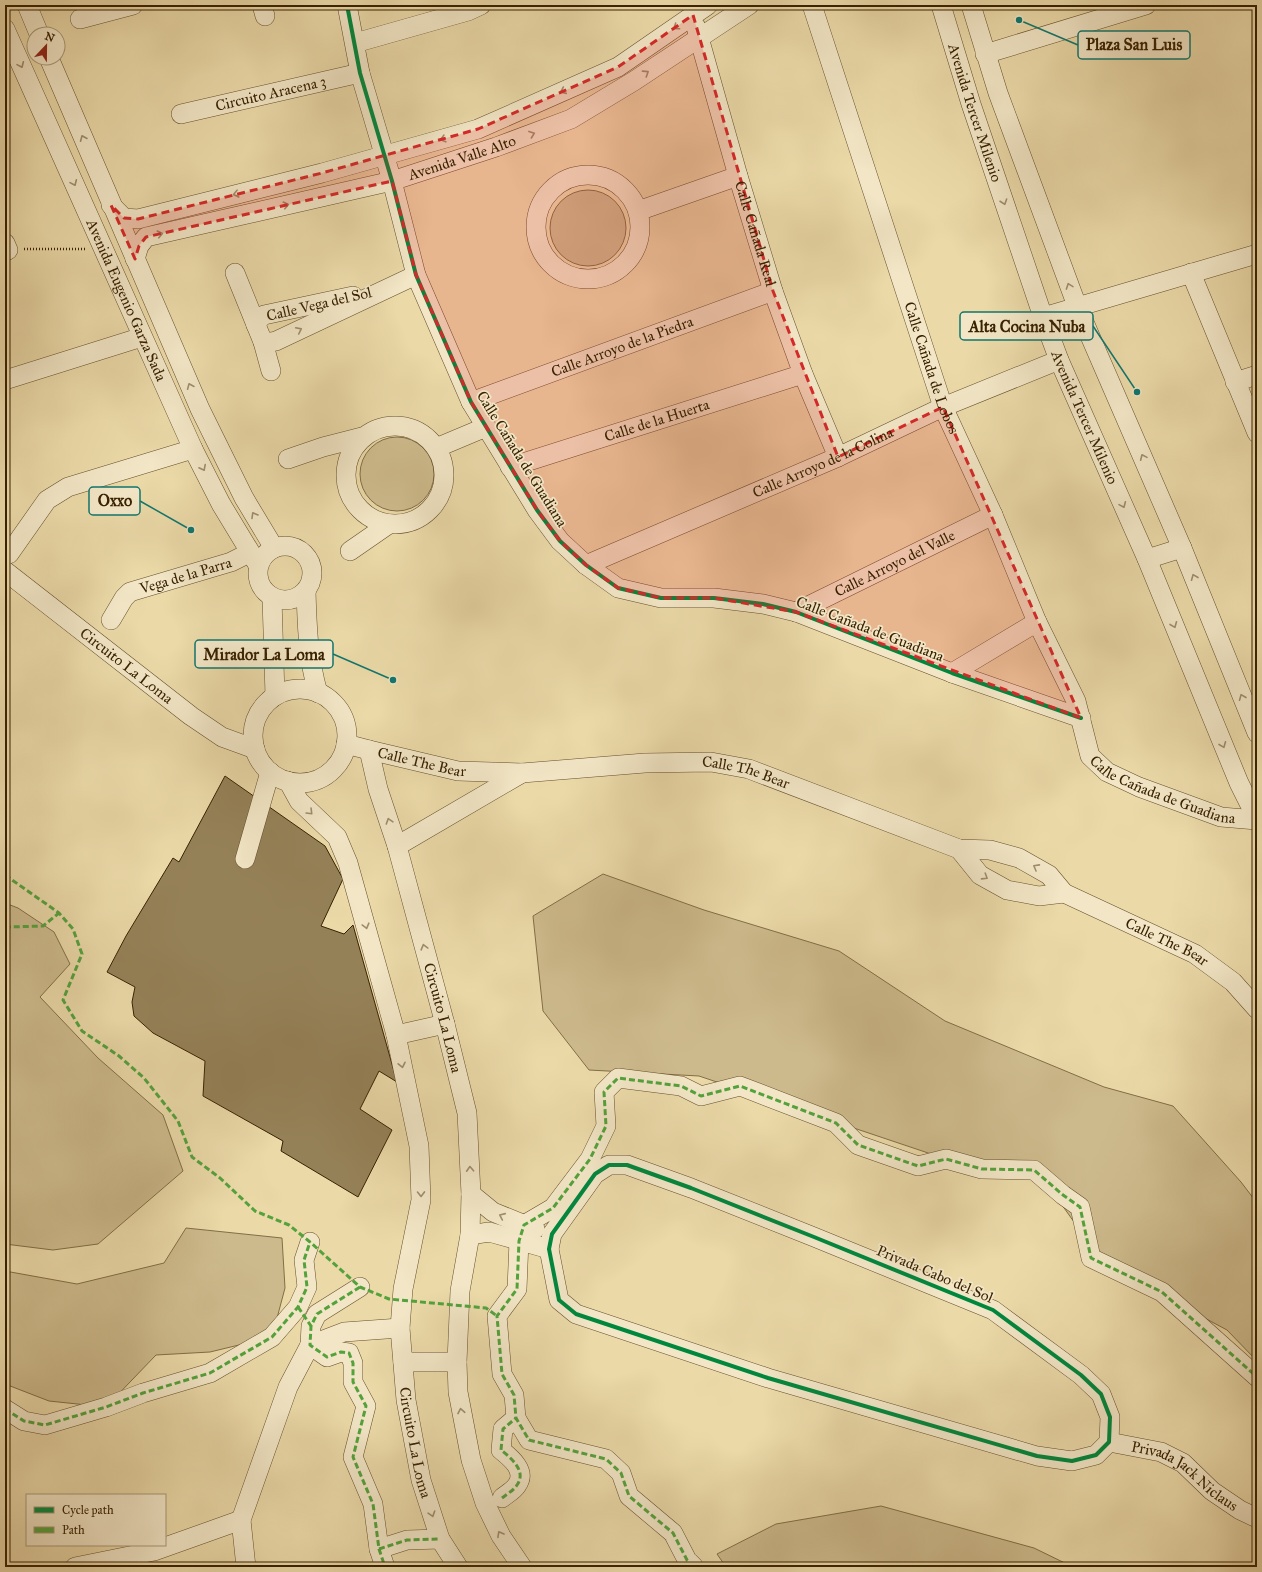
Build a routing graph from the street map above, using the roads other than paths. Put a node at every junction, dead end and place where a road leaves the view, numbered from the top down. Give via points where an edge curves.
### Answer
1 (27, 5) edge
2 (133, 5) edge
3 (347, 5) edge
4 (750, 5) edge
5 (812, 5) edge
6 (941, 5) edge
7 (971, 5) edge
8 (1146, 5) edge
9 (472, 7) edge
10 (111, 8) edge
11 (697, 8) edge
12 (80, 19) dead end
13 (36, 26) edge
14 (5, 29) edge
15 (699, 39) junction
16 (354, 43) junction
17 (985, 54) junction
18 (53, 66) edge
19 (360, 73) junction
20 (998, 93) junction
21 (971, 104) junction
22 (181, 114) dead end
23 (384, 156) junction
24 (738, 176) junction
25 (392, 181) junction
26 (112, 205) junction
27 (638, 211) junction
28 (1257, 254) edge
29 (135, 259) junction
30 (235, 273) dead end
31 (1191, 273) junction
32 (416, 276) junction
33 (386, 288) junction
34 (773, 291) junction
35 (1077, 306) junction
36 (1043, 317) junction
37 (259, 333) junction
38 (142, 338) junction
39 (1059, 360) junction
40 (271, 371) dead end
41 (803, 374) junction
42 (1257, 375) edge
43 (5, 380) edge
44 (1235, 382) junction
45 (471, 402) junction
46 (942, 407) junction
47 (200, 409) junction
48 (180, 418) junction
49 (486, 427) junction
50 (1257, 433) edge
51 (362, 437) junction
52 (436, 448) junction
53 (193, 450) junction
54 (838, 457) junction
55 (288, 459) dead end
56 (510, 467) junction
57 (993, 515) junction
58 (389, 524) junction
59 (274, 548) junction
60 (1182, 548) junction
61 (350, 551) dead end
62 (254, 559) junction
63 (1147, 559) junction
64 (7, 562) edge
65 (586, 565) junction
66 (306, 591) junction
67 (272, 598) junction
68 (796, 612) junction
69 (112, 620) dead end
70 (1037, 622) junction
71 (952, 673) junction
72 (318, 693) junction
73 (276, 696) junction
74 (1081, 718) junction
75 (1257, 733) edge
76 (346, 744) junction
77 (254, 749) junction
78 (369, 750) junction
79 (270, 772) junction
80 (522, 773) junction
81 (288, 781) junction
82 (1257, 819) edge
83 (397, 846) junction
84 (959, 849) junction
85 (245, 859) dead end
86 (1064, 892) junction
87 (1257, 1009) edge
88 (445, 1024) junction
89 (396, 1035) junction
90 (471, 1194) junction
91 (521, 1233) junction
92 (470, 1235) junction
93 (310, 1242) dead end
94 (550, 1242) junction
95 (360, 1287) dead end
96 (298, 1307) junction
97 (401, 1320) junction
98 (311, 1326) junction
99 (310, 1345) junction
100 (403, 1362) junction
101 (457, 1362) junction
102 (1257, 1377) edge
103 (5, 1409) edge
104 (516, 1418) junction
105 (1109, 1442) junction
106 (502, 1498) dead end
107 (1257, 1518) edge
108 (240, 1520) junction
109 (440, 1538) junction
110 (379, 1549) junction
111 (77, 1567) edge
112 (246, 1567) edge
113 (385, 1567) edge
114 (458, 1567) edge
115 (522, 1567) edge
116 (694, 1567) edge

1 - 13 street
2 - 10 street
3 - 16 street, Calle Cañada de Guadiana
4 - 15 street, Avenida Valle Alto
5 - 46 street, Calle Cañada de Lobos
6 - 21 street, Avenida Tercer Milenio
7 - 17 street, Avenida Tercer Milenio
8 - 17 street
9 - 16 street
10 - 12 street
11 - 15 street, Calle Cañada Real
11 -> 23 street, Avenida Valle Alto via 618,67 478,129
14 -> 38 street, Avenida Eugenio Garza Sada
15 - 24 street, Calle Cañada Real
25 -> 15 street, Avenida Valle Alto via 571,119
16 - 19 street, Calle Cañada de Guadiana
17 - 20 street, Avenida Tercer Milenio
26 -> 18 street, Avenida Eugenio Garza Sada
19 - 22 street, Circuito Aracena 3
19 - 23 street, Calle Cañada de Guadiana
20 - 21 street
35 -> 20 street, Avenida Tercer Milenio
21 -> 36 street, Avenida Tercer Milenio
23 - 25 street, Calle Cañada de Guadiana
23 -> 26 street, Avenida Valle Alto via 138,219 124,218
24 - 27 street
24 - 34 street, Calle Cañada Real
29 -> 25 street, Avenida Valle Alto via 138,246 146,237
25 - 32 street, Calle Cañada de Guadiana
26 - 29 street, Avenida Eugenio Garza Sada
27 - 27 street via 632,198 610,179 582,174 571,177 552,188 538,209 535,226 538,242 544,255 564,273 576,278 596,278 612,274 626,263 637,247 640,229
28 - 31 street
47 -> 29 street, Avenida Eugenio Garza Sada
30 - 37 street
31 - 35 street
31 - 44 street
32 - 33 street, Calle Vega del Sol
32 - 45 street, Calle Cañada de Guadiana
37 -> 33 street, Calle Vega del Sol via 271,342 276,341
33 - 37 street, Calle Vega del Sol via 264,315 259,319
34 - 41 street, Calle Cañada Real
34 - 45 street, Calle Arroyo de la Piedra
35 - 36 street
60 -> 35 street, Avenida Tercer Milenio
36 - 39 street, Avenida Tercer Milenio
37 - 40 street
38 - 43 street
38 - 48 street, Avenida Eugenio Garza Sada
39 - 46 street, Calle Arroyo de la Colina
39 -> 63 street, Avenida Tercer Milenio
41 - 54 street, Calle Cañada Real
41 - 56 street, Calle de la Huerta
42 - 44 street
44 - 50 street
45 - 49 street, Calle Cañada de Guadiana
46 - 54 street, Calle Arroyo de la Colina
46 - 57 street, Calle Cañada de Lobos
47 - 48 street
59 -> 47 street, Avenida Eugenio Garza Sada via 244,498
48 - 53 street, Avenida Eugenio Garza Sada
49 - 52 street
49 - 56 street, Calle Cañada de Guadiana
51 - 52 street via 376,429 393,425 410,428 425,436
51 - 55 street
51 - 58 street via 351,451 346,467 346,482 351,498 360,510 374,519
52 - 58 street via 443,462 444,478 440,494 432,507 420,517 405,523
53 -> 62 street, Avenida Eugenio Garza Sada
53 - 64 street via 68,487 47,500
54 - 65 street, Calle Arroyo de la Colina
56 - 65 street, Calle Cañada de Guadiana via 560,541
57 - 68 street, Calle Arroyo del Valle
57 - 70 street, Calle Cañada de Lobos
58 - 61 street
59 - 62 street
59 - 66 street via 286,546 297,549 307,557 312,574
60 - 63 street
75 -> 60 street, Avenida Tercer Milenio
62 - 67 street via 262,589
62 - 69 street, Vega de la Parra via 231,562 130,592
63 -> 82 street, Avenida Tercer Milenio via 1239,783
64 - 77 street, Circuito La Loma via 191,716 222,736
65 - 68 street, Calle Cañada de Guadiana via 618,588 661,598 714,598 763,604
66 - 67 street via 290,600
66 - 72 street via 311,667
67 - 73 street
68 - 71 street, Calle Cañada de Guadiana
70 - 71 street
70 - 74 street, Calle Cañada de Lobos via 1076,701
71 - 74 street, Calle Cañada de Guadiana
72 - 73 street via 296,689
72 - 76 street via 331,701 341,713 346,728
73 - 77 street via 264,706 256,718 253,733
74 - 82 street, Calle Cañada de Guadiana via 1090,756 1107,772 1221,817
76 - 78 street, Calle The Bear
76 - 81 street via 339,762 325,775 307,782
77 - 79 street
78 - 80 street, Calle The Bear via 458,771
83 -> 78 street, Circuito La Loma via 378,789
79 - 81 street
79 - 85 street
80 - 83 street, Calle The Bear
80 - 84 street, Calle The Bear via 645,763 711,762 748,770
81 -> 89 street via 299,801 336,837 343,849
88 -> 83 street, Circuito La Loma
86 -> 84 street, Calle The Bear via 1049,874 1019,858 990,850
84 -> 86 street via 980,875 1007,890 1039,896
86 - 87 street, Calle The Bear via 1195,954 1233,982
88 - 89 street
90 -> 88 street, Circuito La Loma via 467,1113
89 -> 97 street, Circuito La Loma via 419,1146 421,1200 403,1288
91 -> 90 street
90 - 92 street, Circuito La Loma
91 - 92 street via 489,1232
91 - 94 street
91 - 102 street via 553,1208 590,1160 606,1126 604,1092 618,1078 681,1086 701,1096 740,1086 836,1123 858,1145 918,1166 946,1159 982,1169 1034,1170 1080,1207 1091,1258 1162,1292
91 - 104 street via 517,1289 497,1316 502,1374 514,1395
92 - 101 street, Circuito La Loma via 460,1291
93 - 96 street via 304,1260 307,1287
94 - 105 street via 559,1300 576,1314 768,1378 1037,1456 1072,1461 1096,1455
94 - 105 street, Privada Cabo del Sol via 595,1174 610,1165 627,1165 691,1188 993,1310 1081,1375 1101,1394 1110,1417
95 - 98 street via 316,1314
96 - 98 street
96 - 103 street via 272,1336 210,1373 45,1425 24,1421
97 - 99 street via 344,1332
97 - 100 street, Circuito La Loma
98 - 99 street
99 - 108 street via 288,1387
99 - 110 street via 326,1357 341,1352 349,1353 353,1363 353,1382 366,1406 353,1457 373,1504
100 - 101 street
100 -> 109 street, Circuito La Loma via 406,1400 421,1480
115 -> 101 street via 501,1536 485,1503 470,1460 458,1392
104 - 106 street via 503,1429 501,1450 515,1462 520,1472 518,1484
104 - 116 street via 529,1440 606,1459 621,1473 629,1496 673,1533 687,1560
105 - 107 street, Privada Jack Niclaus via 1161,1452 1183,1463 1212,1491
108 - 111 street via 154,1551
108 - 112 street
109 - 110 street via 407,1540
109 - 114 street, Circuito La Loma
110 - 113 street

